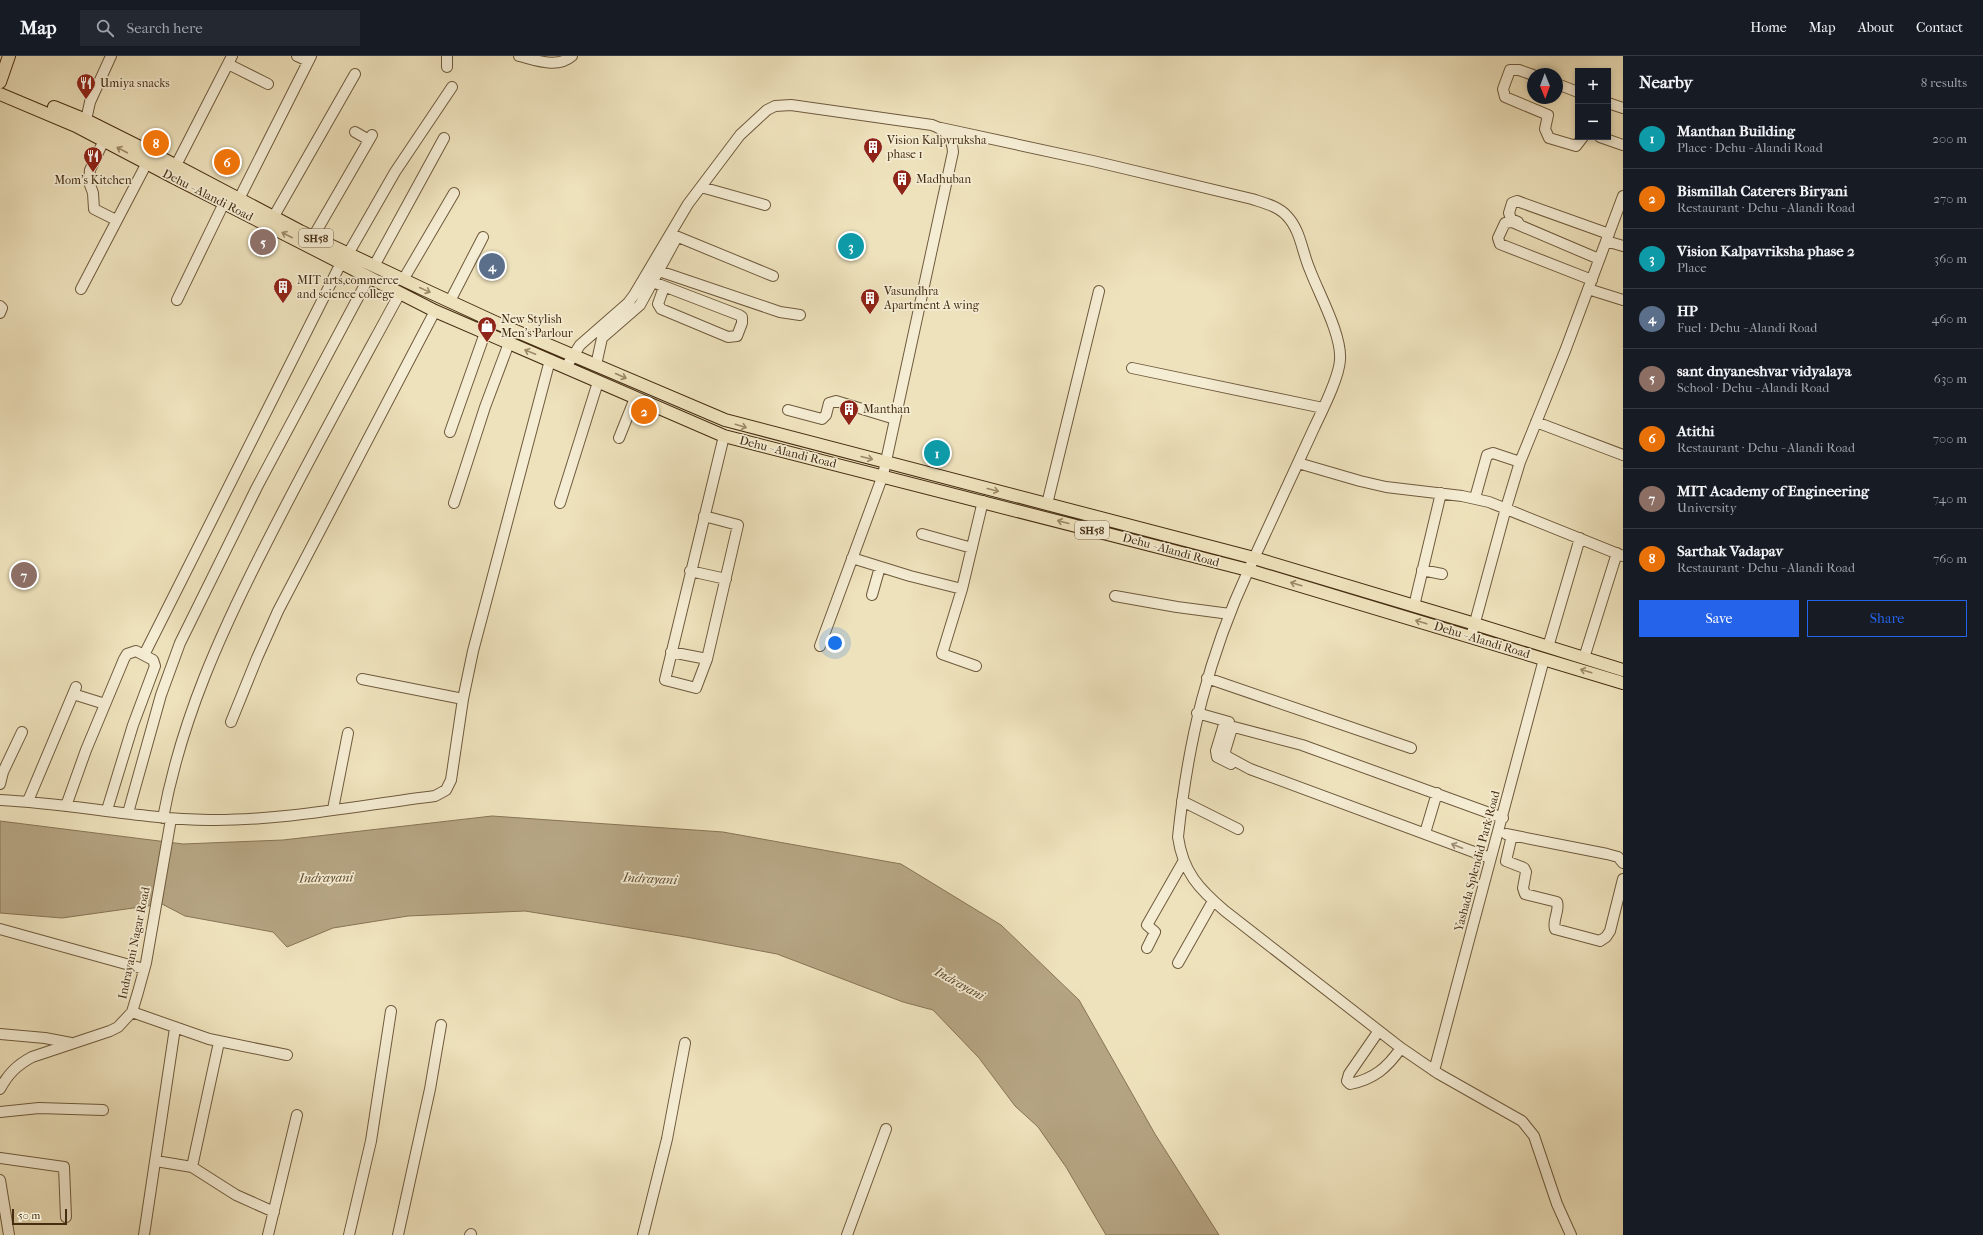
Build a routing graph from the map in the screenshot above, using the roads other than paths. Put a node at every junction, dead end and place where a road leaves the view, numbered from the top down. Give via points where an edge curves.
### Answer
1 (9, 56) edge
2 (111, 56) edge
3 (297, 56) edge
4 (447, 56) edge
5 (519, 56) edge
6 (572, 56) edge
7 (309, 59) edge
8 (230, 60) edge
9 (447, 67) dead end
10 (1527, 73) edge
11 (355, 74) dead end
12 (0, 82) edge
13 (268, 84) dead end
14 (0, 86) edge
15 (452, 86) dead end
16 (1563, 86) edge
17 (1575, 91) edge
18 (0, 94) edge
19 (1611, 104) edge
20 (1623, 108) edge
21 (86, 120) junction
22 (941, 128) junction
23 (355, 132) dead end
24 (444, 138) dead end
25 (104, 140) junction
26 (1581, 140) edge
27 (1609, 140) edge
28 (1623, 145) edge
29 (149, 158) junction
30 (173, 171) junction
31 (701, 187) junction
32 (454, 193) dead end
33 (1623, 196) edge
34 (239, 199) junction
35 (224, 203) junction
36 (765, 205) dead end
37 (116, 220) junction
38 (271, 221) junction
39 (673, 235) junction
40 (313, 237) junction
41 (483, 237) dead end
42 (1607, 237) junction
43 (1623, 246) edge
44 (1600, 257) junction
45 (344, 258) junction
46 (372, 271) junction
47 (659, 271) junction
48 (773, 276) dead end
49 (403, 280) junction
50 (653, 282) junction
51 (1590, 285) junction
52 (664, 287) junction
53 (81, 289) dead end
54 (1099, 291) dead end
55 (400, 293) junction
56 (177, 300) dead end
57 (1623, 300) edge
58 (450, 301) junction
59 (0, 306) edge
60 (436, 311) junction
61 (0, 313) edge
62 (800, 315) dead end
63 (485, 332) junction
64 (509, 344) junction
65 (572, 355) junction
66 (550, 360) junction
67 (596, 365) junction
68 (566, 367) junction
69 (1132, 368) dead end
70 (598, 382) junction
71 (634, 398) junction
72 (1323, 408) junction
73 (788, 410) dead end
74 (895, 419) junction
75 (1536, 422) junction
76 (450, 432) dead end
77 (724, 436) junction
78 (619, 438) dead end
79 (1623, 455) edge
80 (1520, 462) junction
81 (886, 463) junction
82 (1298, 464) junction
83 (883, 475) junction
84 (1441, 494) junction
85 (1476, 498) junction
86 (983, 501) junction
87 (454, 503) dead end
88 (560, 503) dead end
89 (1046, 504) junction
90 (1506, 508) junction
91 (704, 516) junction
92 (922, 534) dead end
93 (1580, 538) junction
94 (972, 548) junction
95 (1620, 554) edge
96 (852, 558) junction
97 (1254, 558) junction
98 (880, 567) junction
99 (1248, 570) junction
100 (1422, 570) junction
101 (690, 571) junction
102 (1442, 574) dead end
103 (726, 579) junction
104 (962, 589) junction
105 (872, 595) dead end
106 (1115, 596) dead end
107 (1414, 606) junction
108 (1230, 614) junction
109 (1475, 624) junction
110 (1471, 636) junction
111 (820, 646) dead end
112 (1548, 647) junction
113 (671, 652) junction
114 (144, 655) junction
115 (1584, 658) junction
116 (707, 659) junction
117 (1544, 659) junction
118 (976, 666) dead end
119 (1623, 670) edge
120 (1207, 678) junction
121 (362, 679) dead end
122 (1623, 683) edge
123 (463, 698) junction
124 (105, 704) junction
125 (1198, 713) junction
126 (231, 722) dead end
127 (22, 732) dead end
128 (348, 733) dead end
129 (1411, 748) dead end
130 (1250, 769) junction
131 (0, 784) edge
132 (1437, 793) junction
133 (0, 800) edge
134 (28, 801) junction
135 (1182, 802) junction
136 (66, 806) junction
137 (333, 809) junction
138 (107, 810) junction
139 (128, 812) junction
140 (167, 818) junction
141 (1503, 818) junction
142 (1238, 829) dead end
143 (1498, 832) junction
144 (1425, 833) junction
145 (1512, 835) junction
146 (1490, 858) junction
147 (1183, 862) junction
148 (1623, 863) edge
149 (1623, 879) edge
150 (1214, 901) junction
151 (0, 929) edge
152 (1147, 948) dead end
153 (1178, 963) dead end
154 (145, 966) junction
155 (391, 1011) dead end
156 (132, 1012) junction
157 (441, 1025) dead end
158 (175, 1028) junction
159 (1378, 1032) junction
160 (0, 1034) edge
161 (219, 1042) junction
162 (685, 1043) dead end
163 (72, 1044) junction
164 (1401, 1048) junction
165 (287, 1055) dead end
166 (1434, 1070) junction
167 (0, 1089) edge
168 (103, 1110) dead end
169 (0, 1112) edge
170 (297, 1115) dead end
171 (886, 1129) dead end
172 (0, 1158) edge
173 (156, 1161) junction
174 (192, 1168) junction
175 (0, 1180) edge
176 (274, 1212) junction
177 (66, 1217) dead end
178 (9, 1235) edge
179 (144, 1235) edge
180 (268, 1235) edge
181 (349, 1235) edge
182 (398, 1235) edge
183 (643, 1235) edge
184 (847, 1235) edge
185 (1570, 1235) edge

1 - 12 main road
2 - 21 street via 90,102
3 - 7 street
4 - 9 street
5 - 6 street via 556,63
7 - 34 street
8 - 13 street
8 - 30 street
10 - 26 street via 1510,70 1503,89 1505,97 1548,115 1545,130 1549,138 1573,146
11 - 38 street
14 - 21 main road, Dehu - Alandi Road / SH58
15 - 45 street via 395,172
16 - 17 street
18 - 25 main road, Dehu - Alandi Road / SH58 via 64,120
19 - 20 street
21 - 29 main road, Dehu - Alandi Road / SH58
22 - 31 street via 834,110 791,105 775,106 756,119 740,135
22 - 72 street via 1093,161 1252,199 1275,207 1287,216 1299,234 1309,269 1339,344 1340,360
22 - 74 street via 952,142 953,152
23 - 40 street via 371,137
24 - 46 street
29 -> 25 main road, Dehu - Alandi Road / SH58
25 - 37 street via 90,170 89,182 93,192 94,209
27 - 28 street
29 - 30 main road, Dehu - Alandi Road / SH58
29 - 37 street
30 - 34 main road, Dehu - Alandi Road / SH58
30 - 35 main road, Dehu - Alandi Road / SH58
31 - 36 street
31 - 39 street
32 - 49 street
33 - 42 street
34 - 38 main road, Dehu - Alandi Road / SH58
35 - 38 main road, Dehu - Alandi Road / SH58
35 - 56 street
37 - 53 street
38 - 40 main road, Dehu - Alandi Road / SH58
45 -> 38 main road, Dehu - Alandi Road / SH58
39 - 47 street
39 - 48 street
39 - 65 street via 631,299 588,337
40 - 45 main road, Dehu - Alandi Road / SH58
41 - 58 street
42 - 43 street
42 - 44 street
42 - 44 street via 1517,201 1512,203 1509,213 1511,219
44 - 51 street
44 - 51 street via 1512,222 1505,223 1498,238 1500,244
45 - 46 main road, Dehu - Alandi Road / SH58
45 - 114 street
46 - 49 main road, Dehu - Alandi Road / SH58
46 - 55 main road, Dehu - Alandi Road / SH58
46 - 139 street via 257,487 180,644 161,695
47 - 50 street
47 - 62 street via 780,312
49 -> 58 main road, Dehu - Alandi Road / SH58
50 - 52 street
50 - 67 street via 635,311 602,338
51 - 57 street
51 - 75 street
52 - 52 street via 658,304 661,309 728,337 736,336 743,319 739,315
54 - 89 street
55 - 60 main road, Dehu - Alandi Road / SH58
55 - 140 street, Indrayani Nagar Road via 287,502 223,631 200,686 182,741 169,789
58 - 65 main road, Dehu - Alandi Road / SH58
59 - 61 street
60 - 63 main road, Dehu - Alandi Road / SH58
60 - 126 street via 278,611
63 - 64 main road, Dehu - Alandi Road / SH58
63 - 76 street
66 -> 64 main road, Dehu - Alandi Road / SH58
64 - 87 street via 485,407
65 - 67 main road, Dehu - Alandi Road / SH58
65 - 68 street
66 - 68 main road, Dehu - Alandi Road / SH58
66 - 123 street via 473,651
67 -> 81 main road, Dehu - Alandi Road / SH58 via 725,420
68 - 70 main road, Dehu - Alandi Road / SH58
69 - 72 street
70 - 71 main road, Dehu - Alandi Road / SH58
70 - 88 street
71 - 77 main road, Dehu - Alandi Road / SH58
71 - 78 street
72 - 82 street
73 - 74 street via 822,418 826,415 829,403 836,401
74 - 81 street
75 - 79 street
75 - 80 street
77 - 83 main road, Dehu - Alandi Road / SH58
77 - 91 street
80 - 85 street via 1493,453 1487,454
80 - 90 street
81 - 83 street
81 -> 89 main road, Dehu - Alandi Road / SH58
82 - 84 street via 1360,482
82 - 97 street
83 - 86 main road, Dehu - Alandi Road / SH58
83 - 96 street
84 - 85 street
84 - 100 street
85 - 90 street
86 - 94 street
99 -> 86 main road, Dehu - Alandi Road / SH58
89 - 97 main road, Dehu - Alandi Road / SH58
90 - 93 street
90 - 109 street
91 - 101 street
91 - 103 street via 738,525
92 - 94 street
93 - 95 street
93 - 112 street
94 - 104 street
95 - 115 street
96 - 98 street
96 - 111 street
97 - 99 street
97 - 107 main road, Dehu - Alandi Road / SH58
98 - 104 street
98 - 105 street
99 - 108 street
110 -> 99 main road, Dehu - Alandi Road / SH58
100 - 102 street
100 - 107 street
101 - 103 street
101 - 113 street
103 - 116 street
104 - 118 street via 942,654
106 - 108 street
107 - 109 main road, Dehu - Alandi Road / SH58
108 - 120 street
109 - 110 street
109 - 112 main road, Dehu - Alandi Road / SH58
110 - 117 main road, Dehu - Alandi Road / SH58
112 - 115 main road, Dehu - Alandi Road / SH58
113 - 116 street
113 - 116 street via 665,680 696,688
114 - 124 street via 136,652 127,654
114 - 138 street via 153,660 155,666 133,725
115 - 119 main road, Dehu - Alandi Road / SH58
122 -> 117 main road, Dehu - Alandi Road / SH58
117 - 141 street, Yashada Splendid Park Road
120 - 125 street
120 - 129 street
121 - 123 street
123 - 137 street via 451,780 446,790 435,796
124 - 134 street via 74,690
124 - 136 street
125 - 130 street via 1227,721 1216,751 1217,757 1244,770
125 - 135 street
127 - 131 street
128 - 137 street
130 - 132 street via 1226,756 1225,751 1234,727 1302,745
130 - 144 street
132 - 141 street
132 - 144 street
133 - 134 street
134 - 136 street
135 - 142 street
135 - 147 street via 1178,836
136 - 138 street
137 - 140 street via 243,819
138 - 139 street
139 - 140 street
140 - 154 street, Indrayani Nagar Road via 169,829
141 - 143 street, Yashada Splendid Park Road
143 - 145 street
143 - 146 street, Yashada Splendid Park Road
146 -> 144 street
145 - 148 street via 1618,857
145 - 149 street via 1506,861 1524,868 1525,894 1557,902 1555,929 1600,940 1606,937 1610,931
146 - 166 street, Yashada Splendid Park Road
147 - 150 street via 1192,878
147 - 152 street via 1147,925 1155,932
150 - 153 street
150 - 159 street
151 - 154 street
154 - 156 street, Indrayani Nagar Road
155 - 181 street via 371,1141
156 - 158 street
156 - 163 street, Indrayani Nagar Road via 118,1027
157 - 182 street via 430,1089
158 - 161 street
158 - 173 street
159 - 164 street
159 - 164 street via 1350,1071 1347,1082 1350,1084 1375,1076
160 - 163 street via 44,1038
161 - 165 street
161 - 174 street
162 - 183 street via 667,1139
163 - 167 street, Indrayani Nagar Road via 22,1062 10,1072
164 - 166 street
166 - 185 street via 1514,1115 1529,1128
168 - 169 street via 39,1108
170 - 176 street
171 - 184 street
172 - 177 street via 64,1167
173 - 174 street
173 - 179 street
174 - 176 street via 236,1195
175 - 178 street
176 - 180 street

